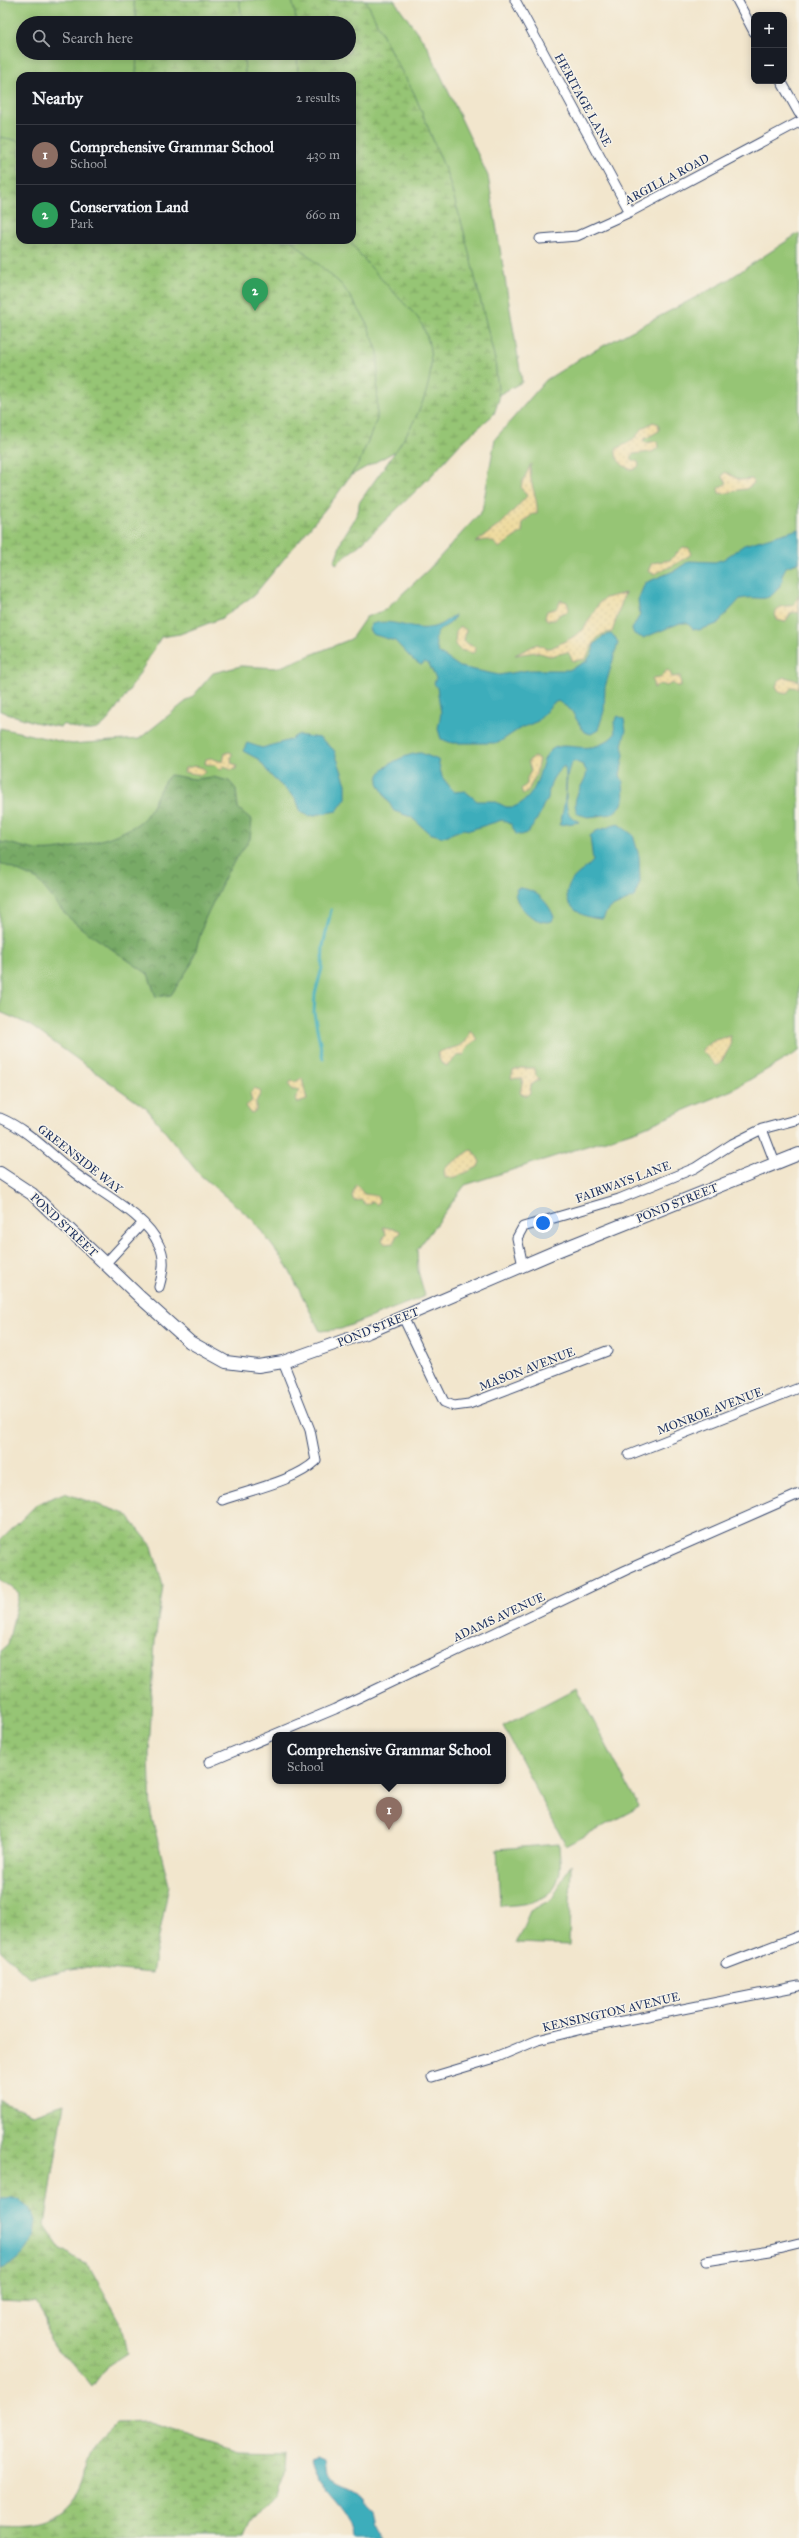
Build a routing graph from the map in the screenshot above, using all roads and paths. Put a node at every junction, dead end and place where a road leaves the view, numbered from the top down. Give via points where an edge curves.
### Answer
1 (515, 0) edge
2 (737, 0) edge
3 (751, 26) edge
4 (783, 84) edge
5 (799, 113) edge
6 (799, 122) edge
7 (630, 212) junction
8 (540, 239) dead end
9 (0, 1118) edge
10 (799, 1119) edge
11 (762, 1129) junction
12 (799, 1154) edge
13 (776, 1163) junction
14 (0, 1173) edge
15 (142, 1224) junction
16 (105, 1264) junction
17 (523, 1266) junction
18 (159, 1287) dead end
19 (403, 1317) junction
20 (606, 1352) dead end
21 (283, 1362) junction
22 (799, 1388) edge
23 (629, 1455) dead end
24 (799, 1494) edge
25 (222, 1500) dead end
26 (281, 1732) edge
27 (272, 1736) edge
28 (210, 1762) dead end
29 (799, 1936) edge
30 (726, 1964) dead end
31 (799, 1986) edge
32 (432, 2077) dead end
33 (799, 2244) edge
34 (706, 2261) dead end

1 - 7 street, HERITAGE LANE
2 - 3 street
4 - 5 street
6 - 7 street, ARGILLA ROAD
7 - 8 street, ARGILLA ROAD via 577,236
9 - 15 street, GREENSIDE WAY via 26,1133
10 - 11 street, FAIRWAYS LANE
11 - 13 street
11 - 17 street, FAIRWAYS LANE via 680,1174 601,1206 523,1227 517,1238
12 - 13 street, POND STREET
13 - 17 street, POND STREET
14 - 16 street, POND STREET via 32,1194
15 - 16 street
15 - 18 street, GREENSIDE WAY via 154,1235 162,1251 163,1275
16 - 21 street, POND STREET via 190,1342 213,1356 236,1365
17 - 19 street, POND STREET
19 - 20 street, MASON AVENUE via 436,1389 444,1402 454,1406 469,1404
19 - 21 street, POND STREET
21 - 25 street via 310,1430 316,1461 292,1476
22 - 23 street, MONROE AVENUE
24 - 26 street, ADAMS AVENUE via 626,1570 336,1709
27 - 28 street, ADAMS AVENUE
29 - 30 street
31 - 32 street, KENSINGTON AVENUE via 582,2029 538,2040 495,2058
33 - 34 street

